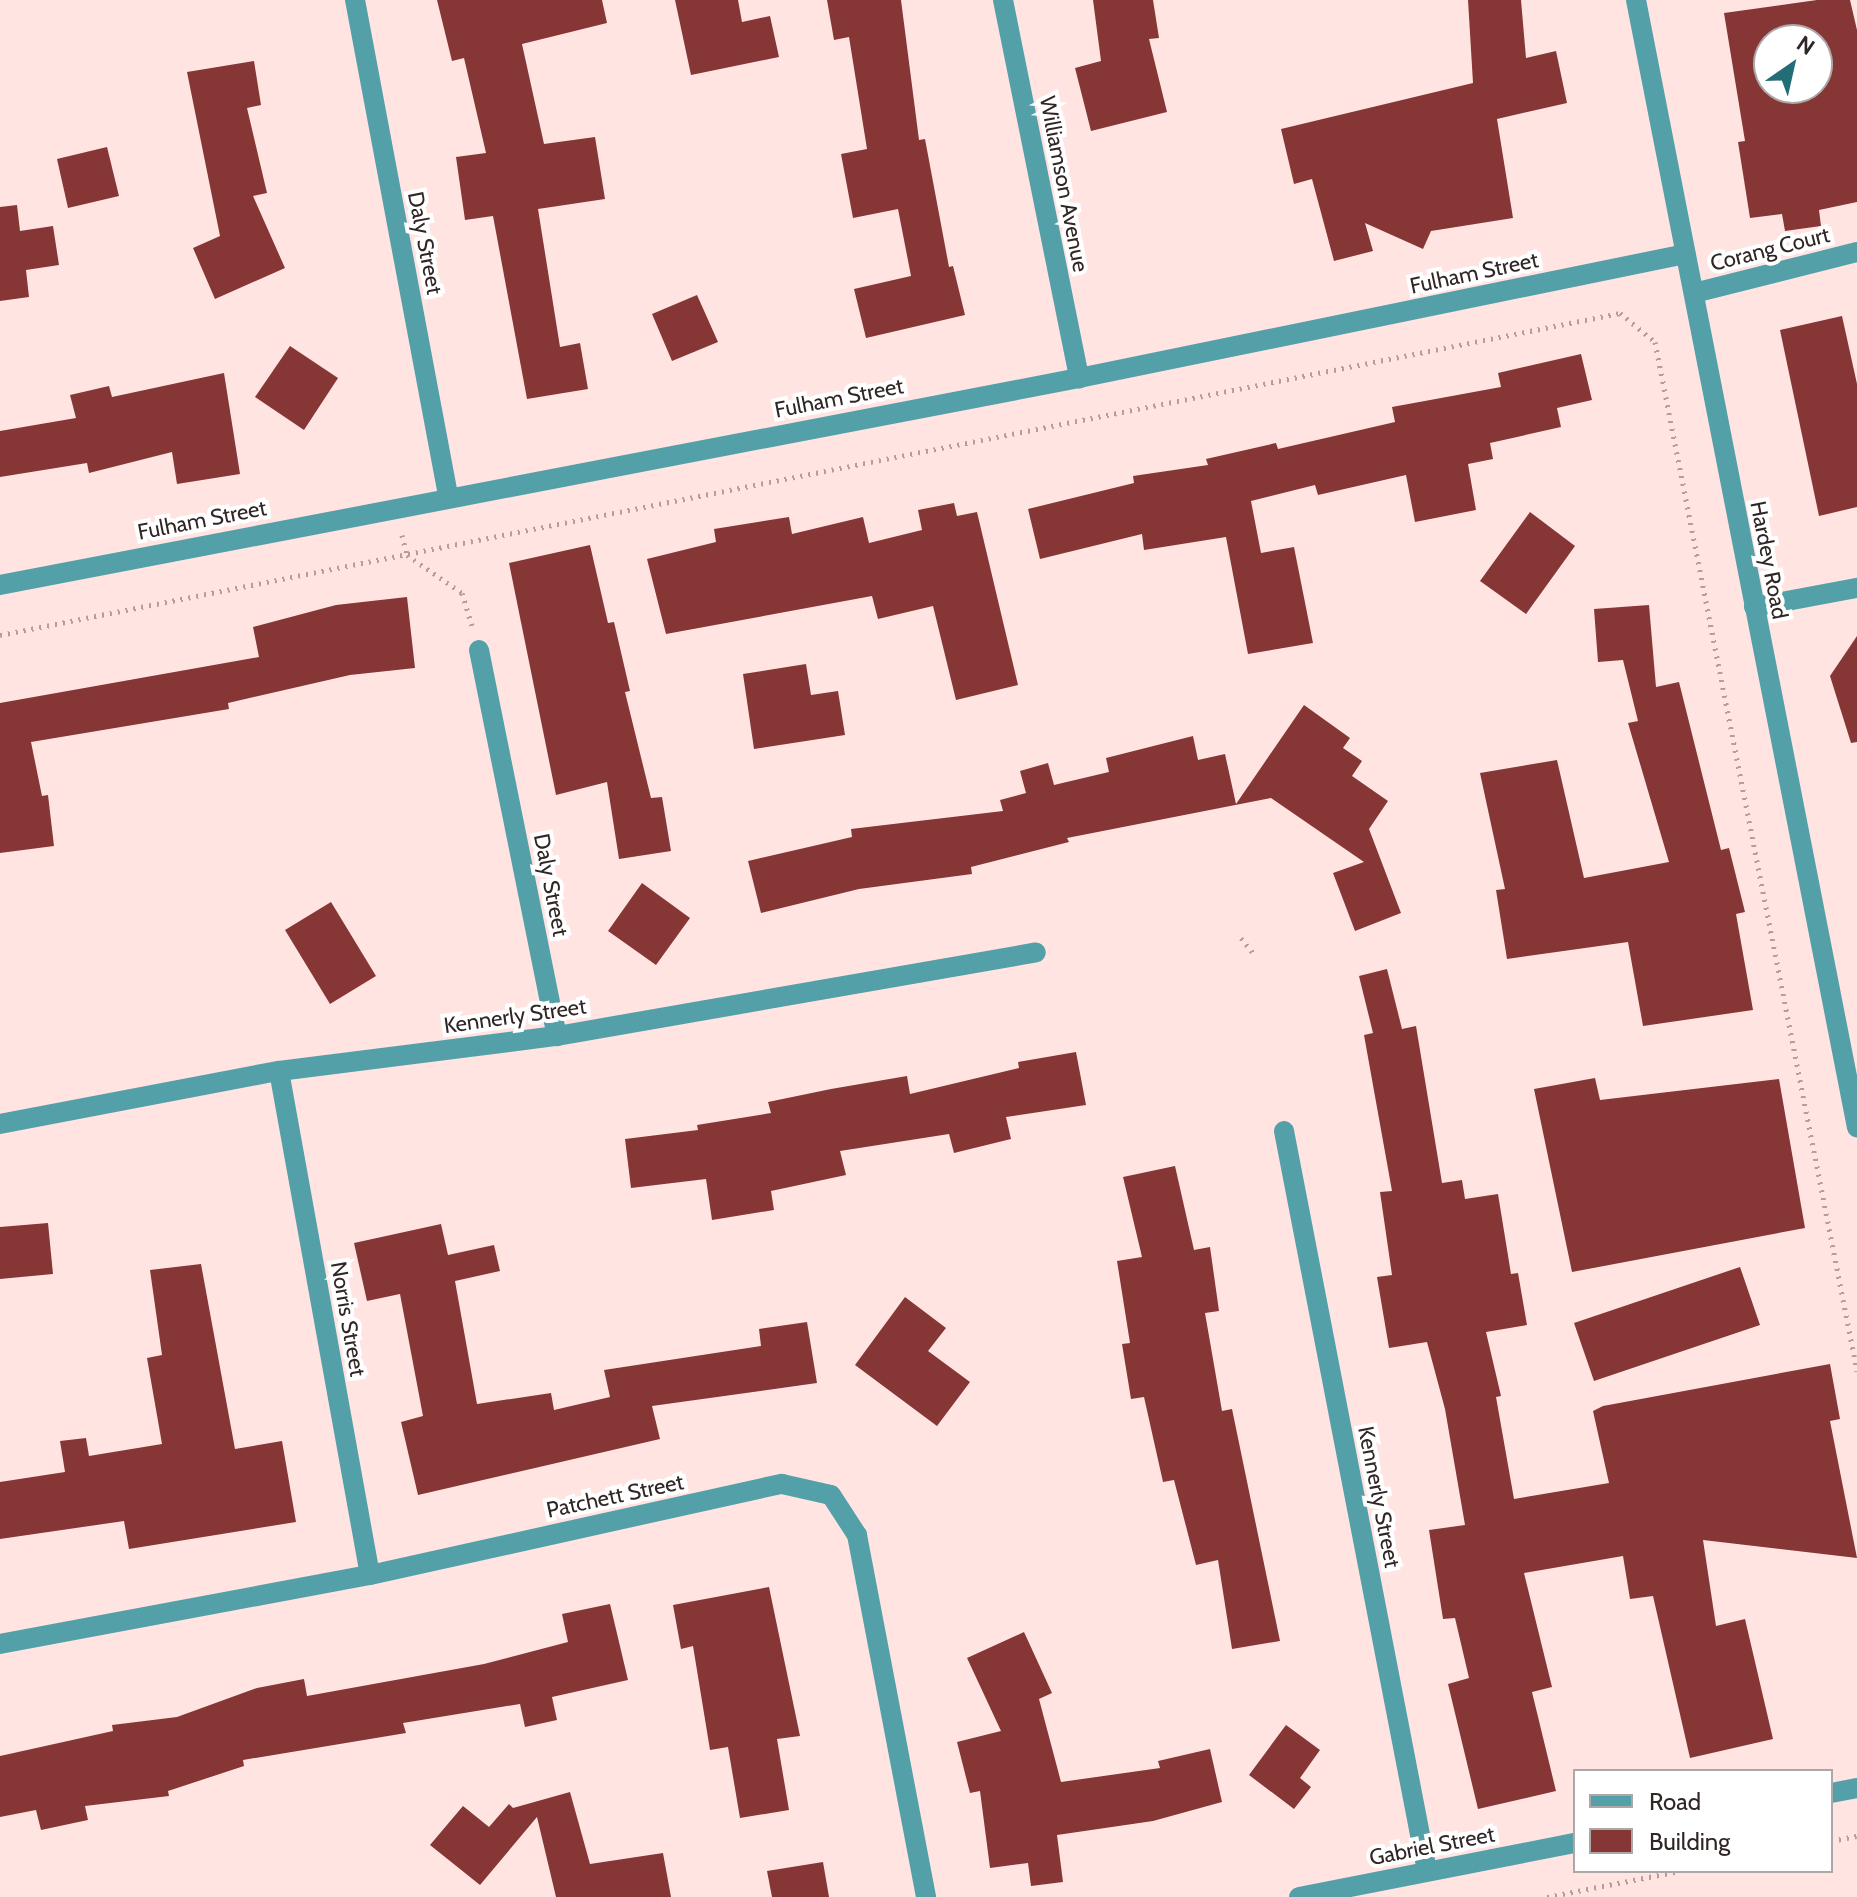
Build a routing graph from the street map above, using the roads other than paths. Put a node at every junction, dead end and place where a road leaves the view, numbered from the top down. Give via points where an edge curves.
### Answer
1 (355, 0) edge
2 (1003, 0) edge
3 (1636, 0) edge
4 (1857, 252) edge
5 (1685, 254) junction
6 (1694, 293) junction
7 (1079, 378) junction
8 (448, 495) junction
9 (0, 585) edge
10 (1857, 588) edge
11 (1754, 607) junction
12 (479, 650) road end
13 (1036, 952) dead end
14 (557, 1036) junction
15 (279, 1071) junction
16 (0, 1124) edge
17 (1857, 1128) edge
18 (1284, 1131) dead end
19 (370, 1575) junction
20 (0, 1644) edge
21 (1857, 1788) edge
22 (1833, 1793) edge
23 (1573, 1843) edge
24 (1427, 1871) junction
25 (926, 1897) edge
26 (1299, 1897) edge

1 - 8 street, Daly Street
2 - 7 street, Williamson Avenue
3 - 5 street, Hardey Road
4 - 6 street, Corang Court
5 - 6 street, Hardey Road
5 - 7 street, Fulham Street
6 - 11 street, Hardey Road
7 - 8 street, Fulham Street
8 - 9 street, Fulham Street
10 - 11 street
11 - 17 street, Hardey Road
12 - 14 street, Daly Street
13 - 14 street, Kennerly Street
14 - 15 street, Kennerly Street
15 - 16 street, Kennerly Street
15 - 19 street, Norris Street
18 - 24 street, Kennerly Street
19 - 20 street, Patchett Street
19 - 25 street, Patchett Street via 782,1484 831,1495 857,1535
21 - 22 street
23 - 24 street, Gabriel Street
24 - 26 street, Gabriel Street

